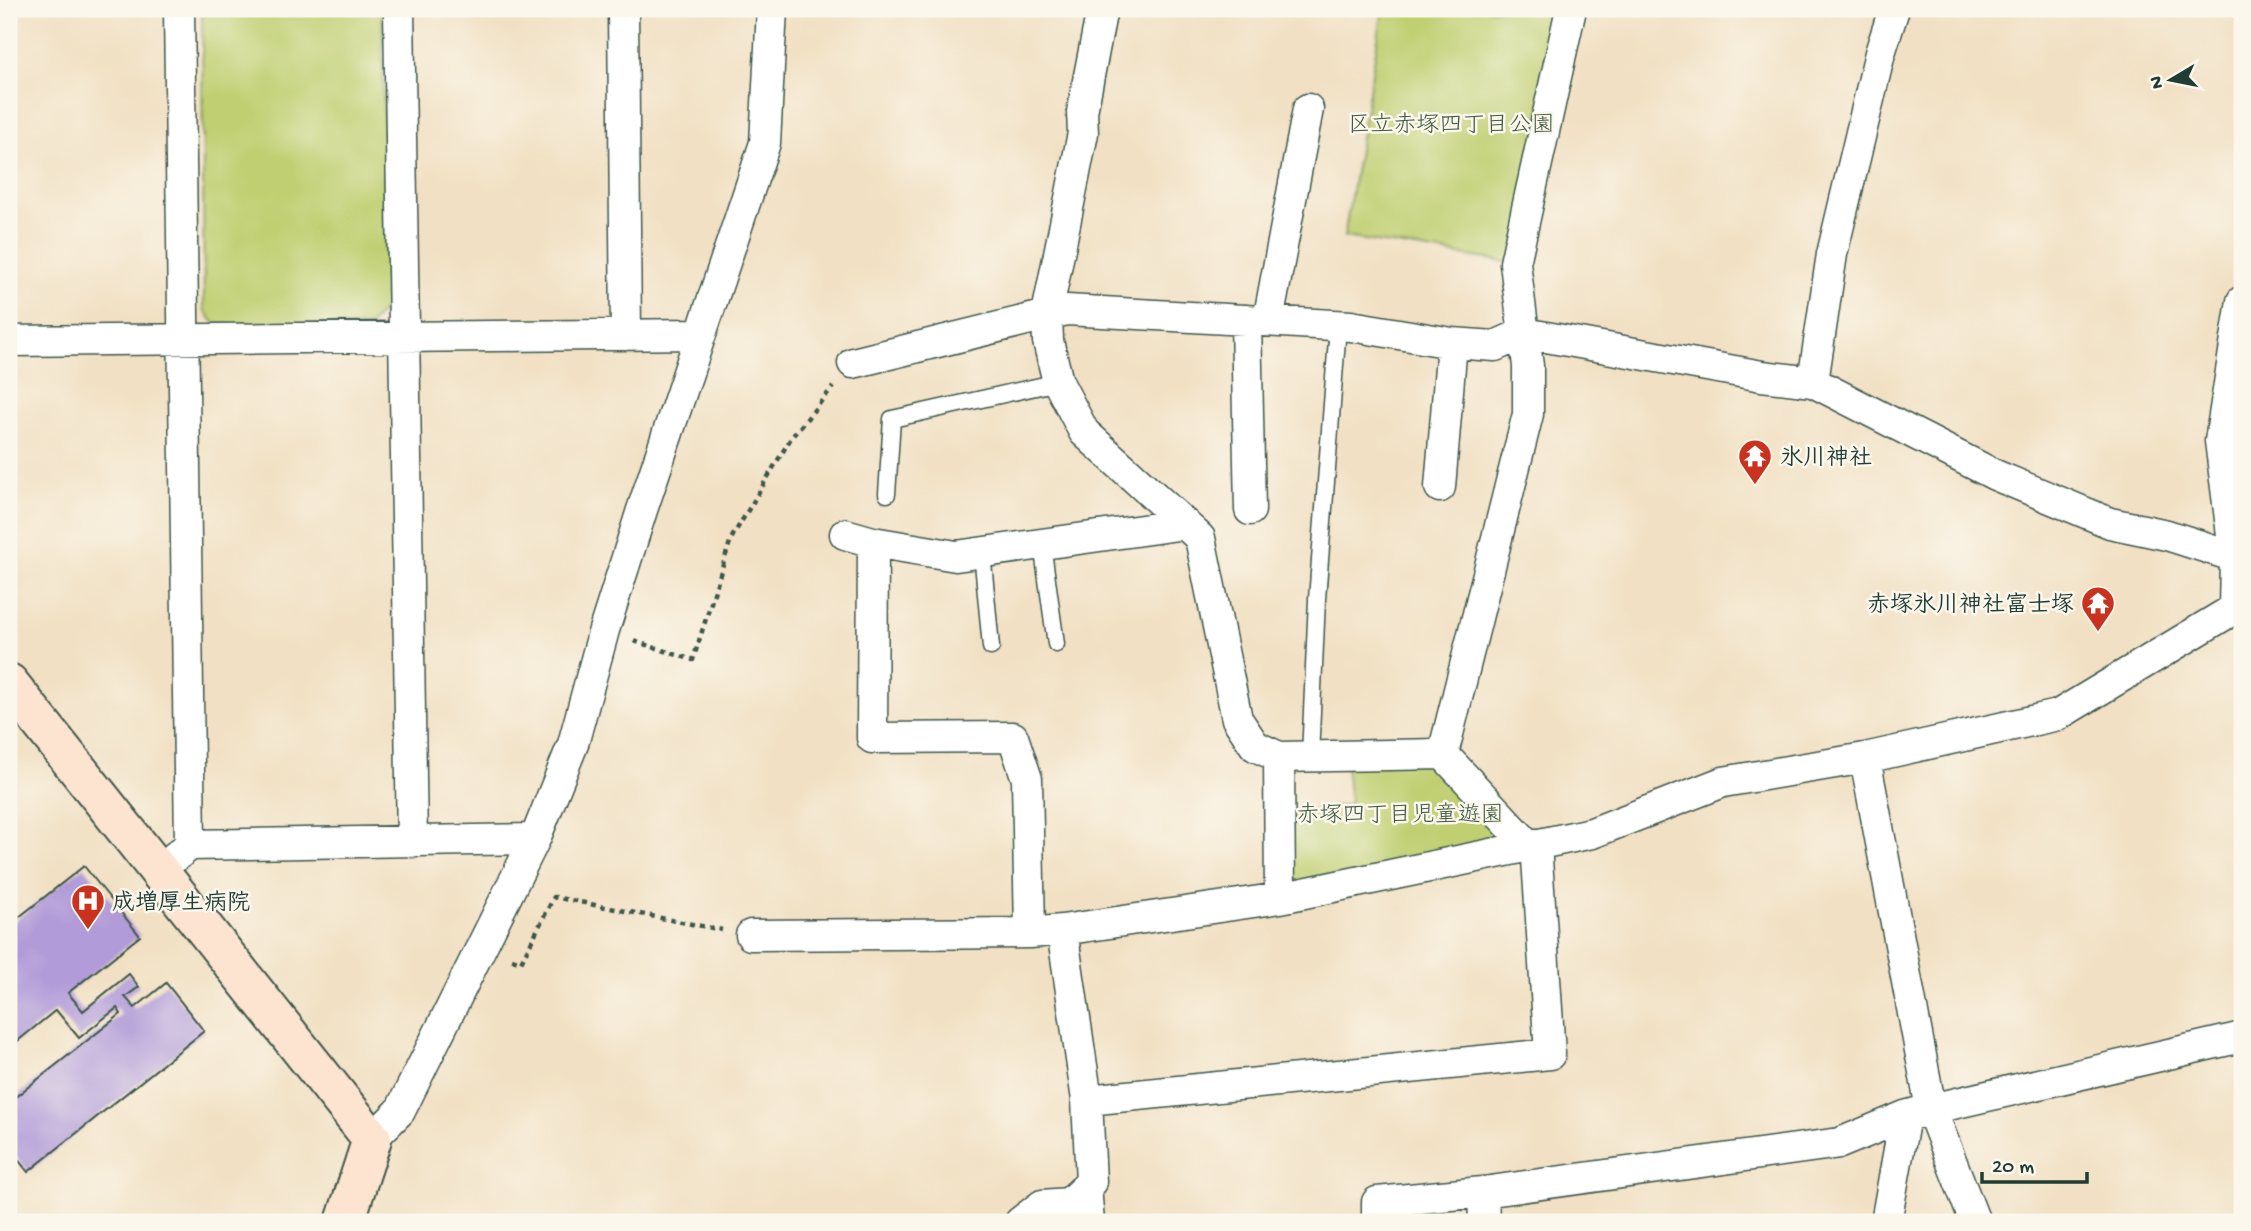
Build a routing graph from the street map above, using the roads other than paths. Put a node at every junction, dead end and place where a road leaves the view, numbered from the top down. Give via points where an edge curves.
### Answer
1 (179, 9) edge
2 (399, 9) edge
3 (623, 9) edge
4 (772, 9) edge
5 (1102, 9) edge
6 (1571, 9) edge
7 (1894, 9) edge
8 (1308, 109) dead end
9 (2242, 301) edge
10 (1047, 314) junction
11 (1257, 321) junction
12 (1338, 326) junction
13 (1524, 333) junction
14 (626, 334) junction
15 (701, 334) junction
16 (405, 338) junction
17 (9, 341) edge
18 (183, 341) junction
19 (1452, 343) junction
20 (853, 363) road end
21 (1058, 382) junction
22 (1813, 382) junction
23 (1440, 487) dead end
24 (887, 494) dead end
25 (1250, 510) dead end
26 (1185, 524) junction
27 (1042, 544) junction
28 (982, 552) junction
29 (2239, 558) edge
30 (2238, 610) edge
31 (1056, 644) dead end
32 (991, 647) dead end
33 (9, 683) edge
34 (1443, 754) junction
35 (1279, 757) junction
36 (1310, 757) junction
37 (1865, 758) junction
38 (535, 839) junction
39 (412, 842) junction
40 (190, 845) junction
41 (1533, 845) junction
42 (158, 870) junction
43 (1280, 898) junction
44 (1062, 930) junction
45 (1030, 933) junction
46 (751, 935) road end
47 (2242, 1037) edge
48 (1087, 1100) junction
49 (1918, 1113) junction
50 (372, 1139) junction
51 (1086, 1187) junction
52 (1483, 1192) junction
53 (345, 1222) edge
54 (1020, 1222) edge
55 (1089, 1222) edge
56 (1377, 1222) edge
57 (1484, 1222) edge
58 (1886, 1222) edge
59 (1975, 1222) edge

1 - 18 street
2 - 16 street
3 - 14 street
4 - 15 street via 765,143
5 - 10 street
6 - 13 street via 1516,263
7 - 22 street via 1832,254
8 - 11 street
9 - 29 street via 2220,441
10 - 11 street via 1068,310
10 - 20 street
10 - 21 street
11 - 12 street
11 - 25 street
12 - 19 street
12 - 36 lane
13 - 19 street via 1496,346
13 - 22 street
13 - 34 street via 1528,414
14 - 15 street
14 - 16 street
15 - 38 street via 604,630 573,744
16 - 18 street
16 - 39 street
17 - 18 street
18 - 40 street
19 - 23 street
21 - 24 lane via 892,419
21 - 26 street via 1084,432
22 - 29 street via 1995,475 2110,523
26 - 27 street
26 - 35 street via 1200,538 1237,719 1255,746
27 - 28 street
27 - 31 lane
28 - 32 lane
28 - 45 street via 956,556 859,538 872,738 1013,737 1027,779
29 - 30 street
30 - 37 street via 2058,715
33 - 42 street
34 - 36 street
34 - 41 street
35 - 36 street
35 - 43 street
37 - 41 street via 1723,782 1592,833
37 - 49 street
38 - 39 street
38 - 50 street via 400,1111
39 - 40 street
40 - 42 street
41 - 43 street
41 - 48 street via 1550,1054
42 - 50 street
43 - 44 street
44 - 45 street
44 - 48 street
45 - 46 street
47 - 49 street
48 - 51 street via 1091,1182
49 - 52 street via 1840,1143
49 - 58 street
49 - 59 street
50 - 53 street
51 - 54 street via 1069,1203 1042,1205
51 - 55 street
52 - 56 street via 1377,1202
52 - 57 street

